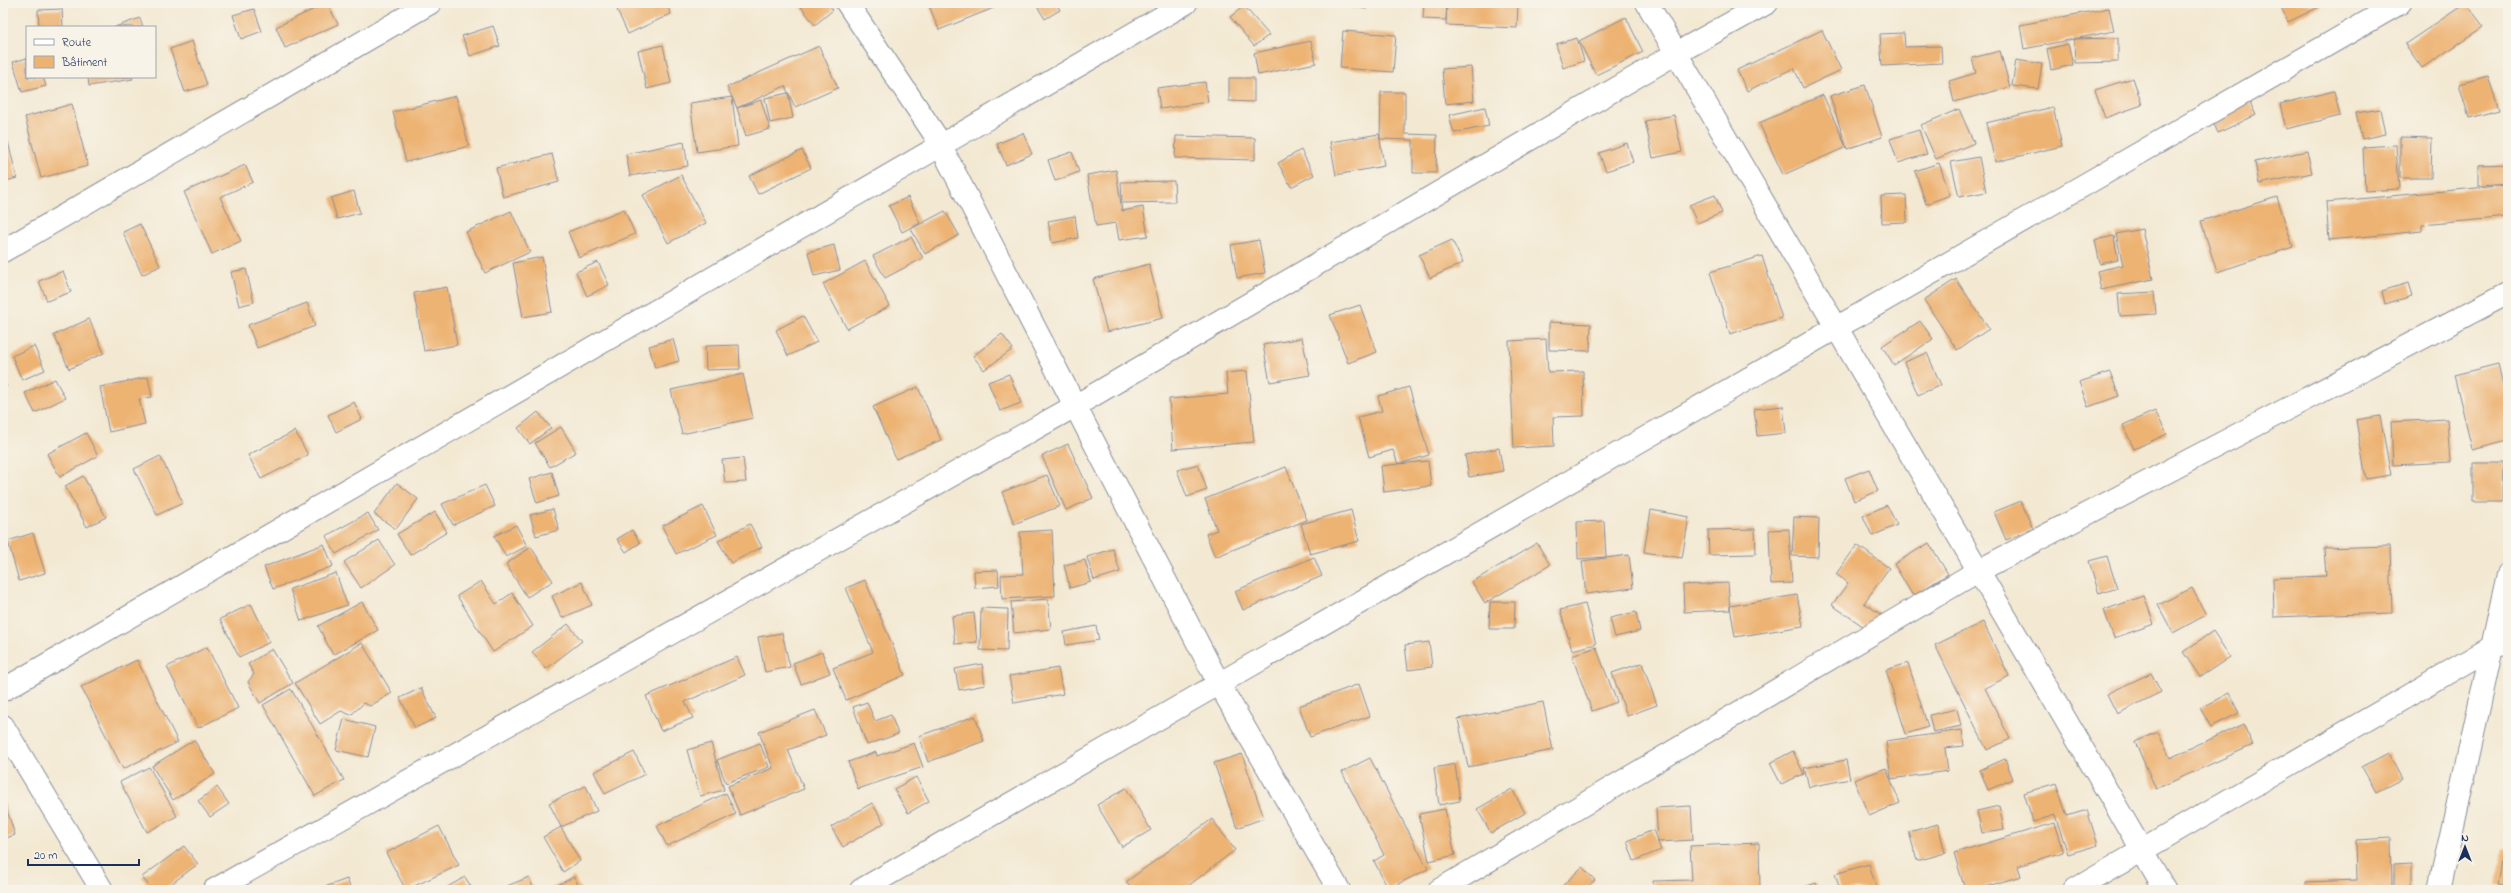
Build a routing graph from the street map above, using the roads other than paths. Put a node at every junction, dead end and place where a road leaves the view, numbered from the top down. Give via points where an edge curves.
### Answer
1 (430, 3) edge
2 (848, 3) edge
3 (1186, 3) edge
4 (1647, 3) edge
5 (1768, 3) edge
6 (2400, 3) edge
7 (1675, 54) junction
8 (940, 146) junction
9 (3, 251) edge
10 (2508, 294) edge
11 (1836, 328) junction
12 (1075, 406) junction
13 (1978, 571) junction
14 (2508, 574) edge
15 (2500, 645) edge
16 (1219, 684) junction
17 (3, 690) edge
18 (3, 726) edge
19 (2142, 852) junction
20 (102, 890) edge
21 (214, 890) edge
22 (860, 890) edge
23 (1339, 890) edge
24 (1439, 890) edge
25 (2074, 890) edge
26 (2165, 890) edge
27 (2439, 890) edge

1 - 9 street
2 - 8 street
3 - 8 street
4 - 7 street
5 - 7 street
6 - 11 street
7 - 11 street
7 - 12 street
8 - 12 street
8 - 17 street
10 - 13 street
11 - 13 street
11 - 16 street
12 - 16 street
12 - 21 street
13 - 19 street
13 - 24 street
14 - 15 street
15 - 19 street
15 - 27 street
16 - 22 street
16 - 23 street
18 - 20 street
19 - 25 street
19 - 26 street

